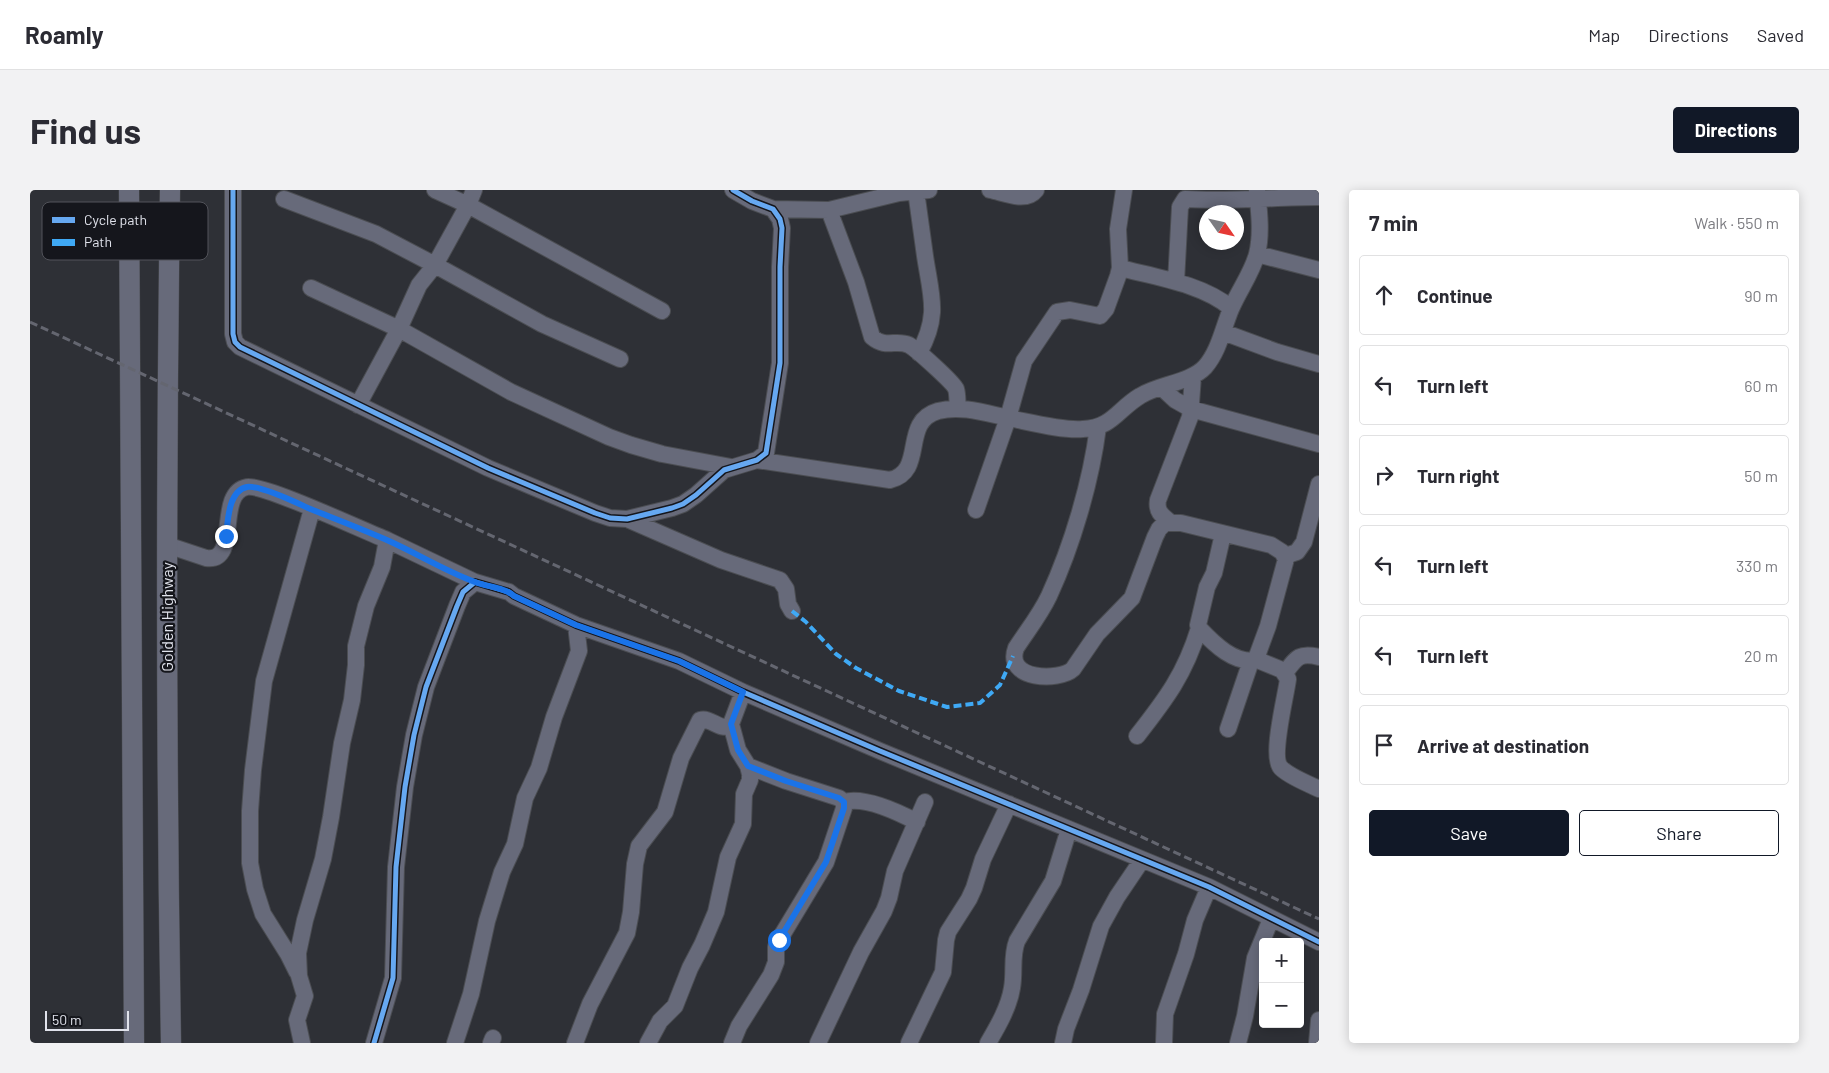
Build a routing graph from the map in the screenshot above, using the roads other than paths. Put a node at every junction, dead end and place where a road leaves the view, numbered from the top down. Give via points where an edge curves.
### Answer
1 (233, 190) edge
2 (435, 190) edge
3 (733, 190) edge
4 (922, 190) edge
5 (990, 190) edge
6 (1036, 190) edge
7 (1124, 190) edge
8 (1257, 194) edge
9 (1319, 197) edge
10 (471, 198) edge
11 (284, 199) dead end
12 (773, 209) junction
13 (829, 210) junction
14 (1257, 254) junction
15 (129, 260) edge
16 (169, 260) edge
17 (435, 265) junction
18 (1120, 268) junction
19 (1319, 270) edge
20 (1176, 282) junction
21 (311, 288) dead end
22 (1232, 308) junction
23 (662, 311) dead end
24 (399, 329) junction
25 (1223, 332) junction
26 (919, 354) junction
27 (620, 359) dead end
28 (1319, 364) edge
29 (1193, 376) junction
30 (1161, 387) junction
31 (358, 404) junction
32 (958, 409) junction
33 (1191, 409) junction
34 (1008, 418) junction
35 (1098, 427) junction
36 (1319, 444) edge
37 (757, 460) junction
38 (731, 467) junction
39 (1319, 484) edge
40 (312, 509) junction
41 (976, 510) dead end
42 (627, 519) junction
43 (1170, 522) junction
44 (1223, 534) junction
45 (387, 540) junction
46 (167, 545) junction
47 (1285, 556) junction
48 (475, 582) junction
49 (792, 611) dead end
50 (576, 625) junction
51 (1199, 628) junction
52 (1319, 657) edge
53 (1255, 660) junction
54 (1285, 673) junction
55 (743, 692) junction
56 (731, 724) junction
57 (1228, 729) dead end
58 (1137, 736) dead end
59 (748, 766) junction
60 (1319, 788) edge
61 (844, 802) junction
62 (925, 802) dead end
63 (1009, 804) junction
64 (917, 822) junction
65 (1069, 829) junction
66 (1142, 860) junction
67 (1209, 887) junction
68 (1271, 919) junction
69 (1319, 942) edge
70 (299, 976) junction
71 (1319, 1020) edge
72 (134, 1043) edge
73 (172, 1043) edge
74 (302, 1043) edge
75 (374, 1043) edge
76 (455, 1043) edge
77 (575, 1043) edge
78 (648, 1043) edge
79 (732, 1043) edge
80 (818, 1043) edge
81 (909, 1043) edge
82 (988, 1043) edge
83 (1063, 1043) edge
84 (1164, 1043) edge
85 (1238, 1043) edge
86 (1317, 1043) edge

1 - 31 street via 232,320 235,342 245,351
2 - 10 street
3 - 12 street
4 - 13 street via 882,196
4 - 26 street via 925,258 933,311 930,329
5 - 6 street via 1023,197
7 - 18 street via 1118,229
8 - 9 street
8 - 14 street via 1260,234
8 - 20 street via 1226,201 1183,201
10 - 17 street
10 - 23 street
11 - 17 street via 376,234
12 - 13 street
12 - 37 street via 782,228 780,363 767,448
13 - 26 street via 872,337 887,344 909,345
14 - 19 street
14 - 22 street
15 - 72 main road
16 - 46 main road, Golden Highway
17 - 24 street via 419,285
17 - 27 street via 542,324
18 - 20 street
18 - 34 street via 1106,309 1100,316 1063,310 1053,317 1024,361
20 - 22 street via 1206,293
21 - 24 street
22 - 25 street
24 - 31 street
24 - 38 street via 511,392 609,437 662,454
25 - 28 street
25 - 29 street via 1205,367
26 - 32 street via 952,383 957,392
29 - 30 street
29 - 33 street
30 - 33 street
30 - 35 street via 1140,396 1109,422
31 - 42 street via 546,494 610,518
32 - 34 street
32 - 37 street via 928,415 918,425 910,464 902,475 890,480
33 - 36 street
33 - 43 street via 1158,500 1159,511
34 - 35 street via 1082,430
34 - 41 street
35 - 43 street via 1089,478 1066,553 1048,598 1016,648 1013,656 1017,667 1028,674 1060,676 1069,673 1098,634 1132,598 1155,537 1163,524
37 - 38 street
38 - 42 street via 683,504
39 - 47 street via 1304,542 1297,552
40 - 45 street
40 - 46 street via 279,495 248,487 235,496 231,504 225,544 216,557 206,558
40 - 70 street via 264,681 250,811 250,863 255,889 263,914
42 - 49 street via 721,560 780,580
43 - 44 street
44 - 47 street via 1271,546
44 - 51 street
45 - 48 street
45 - 70 street via 382,567 366,606 356,646 352,700 323,859 300,943
46 - 73 main road, Golden Highway
47 - 53 street via 1268,626
48 - 50 street via 509,592
48 - 75 street via 463,592 456,606 426,686 414,735 396,867 393,978
50 - 55 street via 679,661
50 - 76 street via 579,643 576,661 554,717 540,768 525,798 514,844 486,921 471,994
51 - 53 street via 1234,657
51 - 58 street via 1188,662 1177,682
52 - 54 street via 1301,656
53 - 54 street
53 - 57 street
54 - 60 street via 1288,679 1281,711 1277,761 1282,770
55 - 56 street
55 - 63 street
56 - 59 street via 738,750
56 - 77 street via 723,728 708,719 700,720 681,758 664,812 639,846 627,933 590,1004
59 - 61 street
59 - 78 street via 750,778 744,794 743,824 728,857 716,912 675,1006 660,1021
61 - 64 street via 860,800
61 - 79 street via 826,862 779,940 772,975 739,1026
62 - 64 street
63 - 65 street
63 - 81 street via 983,858 972,894 948,932 943,972
64 - 80 street via 895,871 884,911
65 - 66 street
65 - 82 street via 1053,881 1017,940 1013,951 1009,1001
66 - 67 street
66 - 83 street via 1101,926
67 - 68 street
67 - 84 street via 1165,1014
68 - 69 street
68 - 85 street via 1256,958
70 - 74 street via 305,996 297,1020
71 - 86 street

